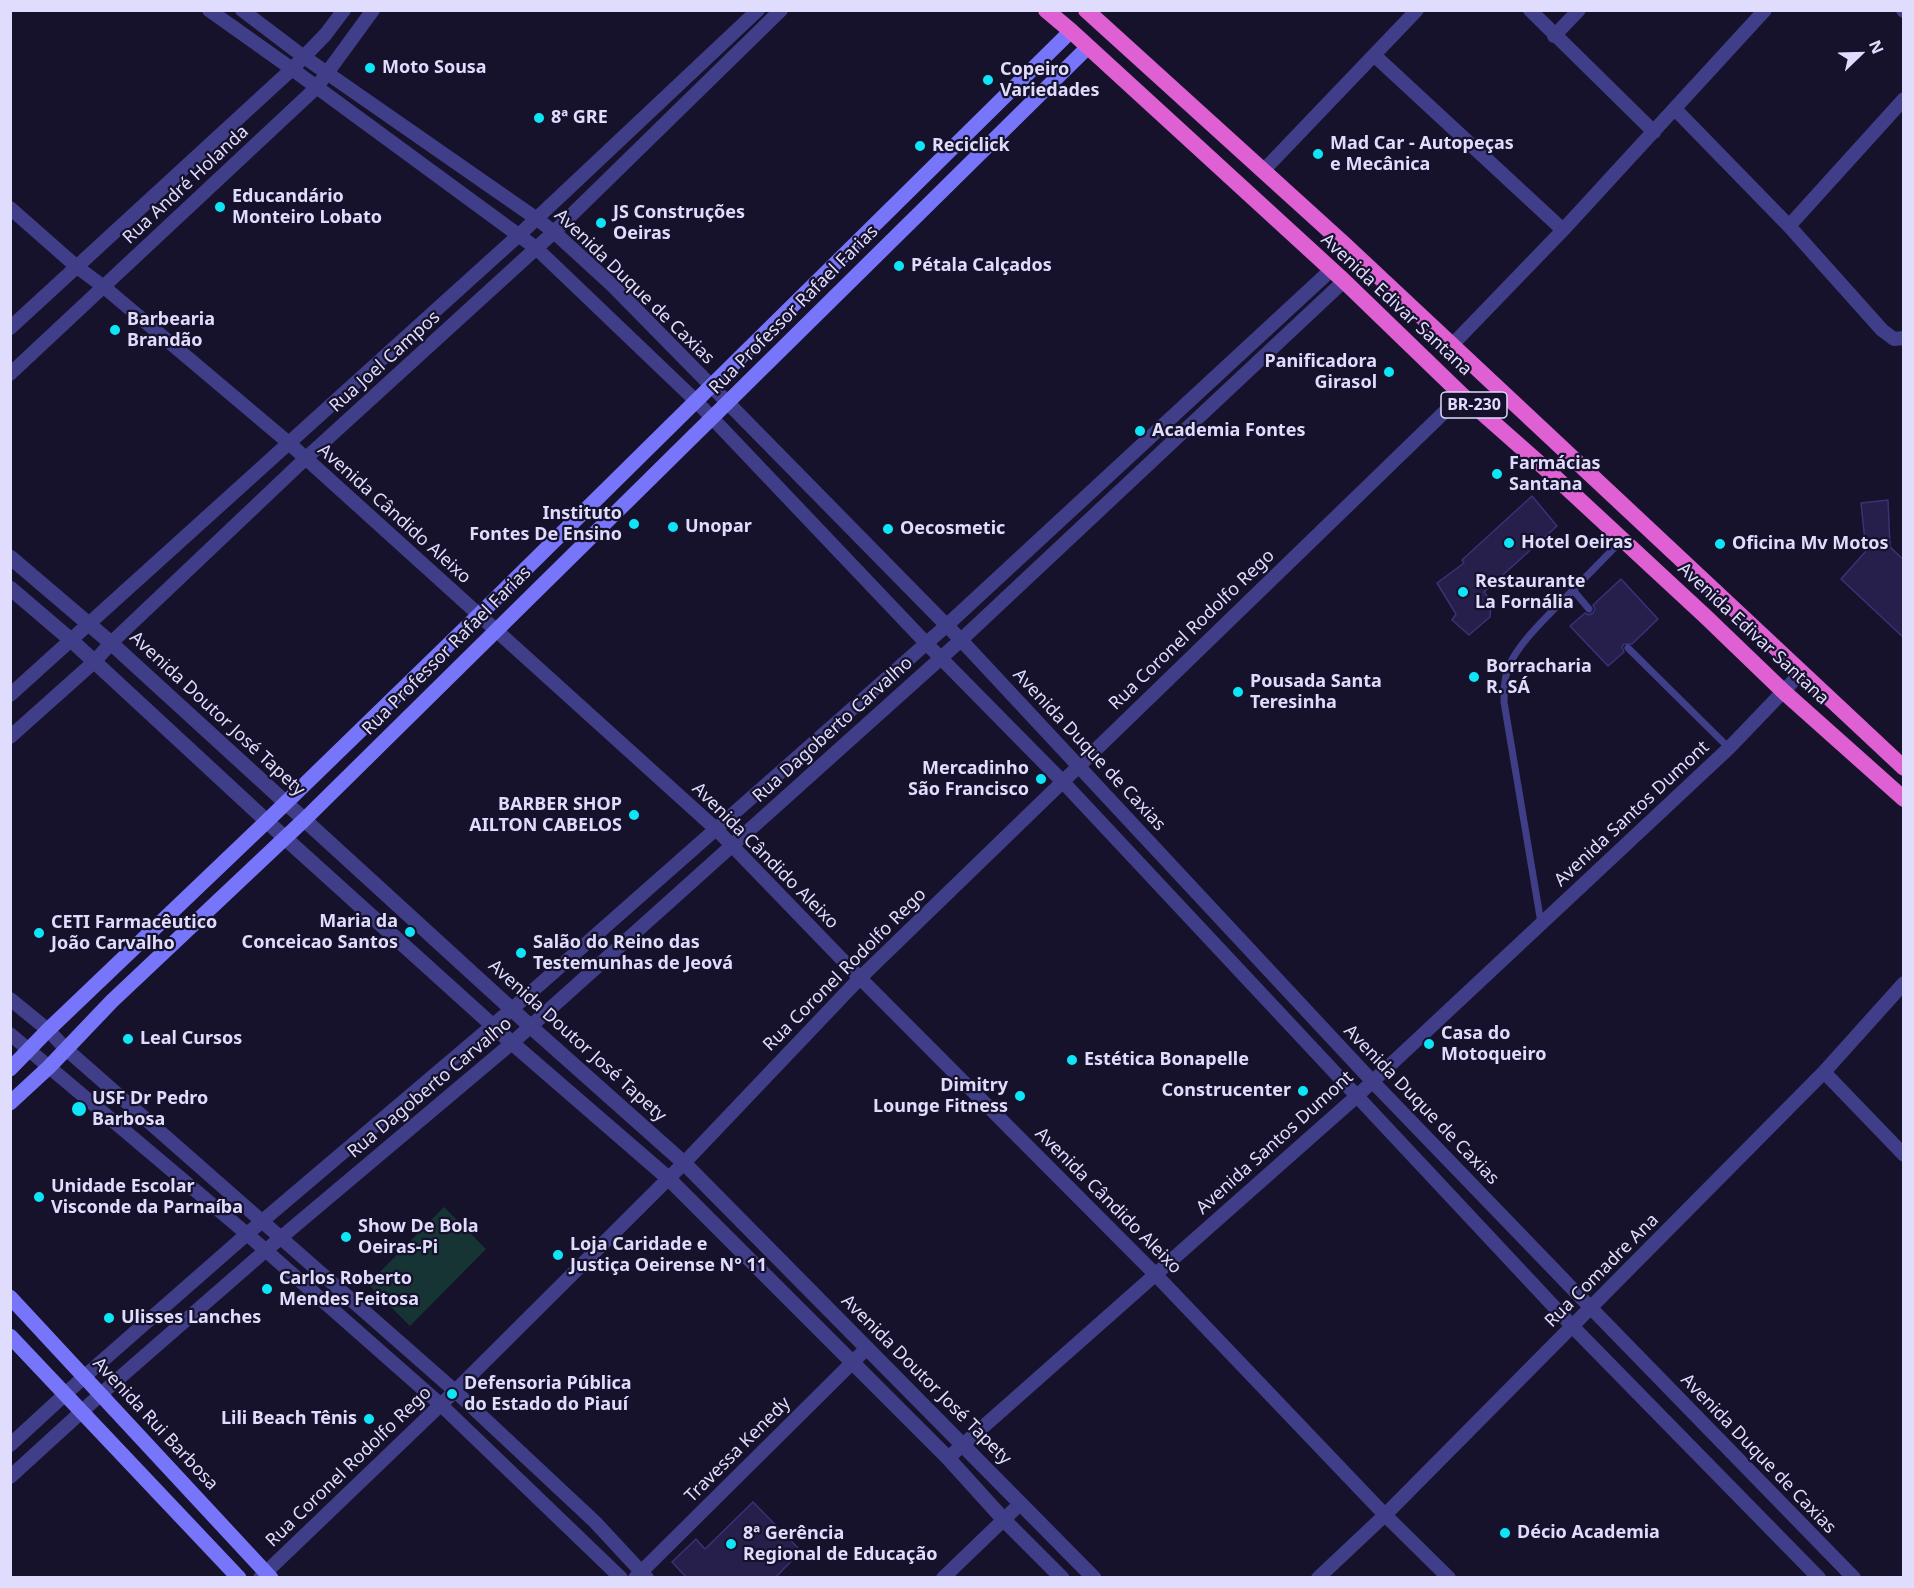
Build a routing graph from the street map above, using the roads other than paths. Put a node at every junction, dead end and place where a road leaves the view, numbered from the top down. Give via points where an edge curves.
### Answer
1 (209, 10) edge
2 (242, 10) edge
3 (344, 10) edge
4 (373, 10) edge
5 (758, 10) edge
6 (781, 10) edge
7 (1046, 10) edge
8 (1086, 10) edge
9 (1417, 10) edge
10 (1530, 10) edge
11 (1579, 10) edge
12 (1765, 10) edge
13 (1071, 31) junction
14 (1554, 36) junction
15 (1088, 47) junction
16 (1374, 55) junction
17 (304, 57) junction
18 (292, 69) junction
19 (328, 73) junction
20 (315, 88) junction
21 (1904, 99) edge
22 (1675, 109) junction
23 (1654, 132) junction
24 (1263, 171) junction
25 (10, 208) edge
26 (537, 219) junction
27 (1789, 226) junction
28 (1563, 230) junction
29 (554, 232) junction
30 (519, 235) junction
31 (536, 248) junction
32 (77, 267) junction
33 (1337, 276) junction
34 (104, 287) junction
35 (10, 328) edge
36 (1904, 338) edge
37 (1452, 345) junction
38 (10, 374) edge
39 (710, 384) junction
40 (1462, 395) junction
41 (696, 401) junction
42 (728, 402) junction
43 (712, 419) junction
44 (290, 444) junction
45 (1573, 457) junction
46 (306, 459) junction
47 (1556, 478) junction
48 (1622, 540) junction
49 (10, 557) edge
50 (10, 588) edge
51 (1572, 590) junction
52 (1589, 609) dead end
53 (478, 615) junction
54 (90, 624) junction
55 (945, 626) junction
56 (496, 630) junction
57 (71, 640) junction
58 (961, 640) junction
59 (111, 642) junction
60 (926, 643) junction
61 (1628, 648) dead end
62 (942, 657) junction
63 (94, 662) junction
64 (1801, 673) junction
65 (1784, 692) junction
66 (10, 695) edge
67 (10, 737) edge
68 (1729, 748) junction
69 (1078, 765) junction
70 (1904, 768) edge
71 (1063, 782) junction
72 (1904, 799) edge
73 (286, 802) junction
74 (304, 820) junction
75 (267, 821) junction
76 (717, 830) junction
77 (285, 838) junction
78 (731, 845) junction
79 (1541, 924) junction
80 (860, 978) junction
81 (1904, 983) edge
82 (10, 999) edge
83 (512, 1009) junction
84 (493, 1026) junction
85 (530, 1026) junction
86 (48, 1030) junction
87 (10, 1034) edge
88 (512, 1043) junction
89 (66, 1049) junction
90 (30, 1051) junction
91 (49, 1067) junction
92 (10, 1069) edge
93 (1824, 1072) junction
94 (1372, 1081) junction
95 (1357, 1096) junction
96 (10, 1102) edge
97 (1904, 1155) edge
98 (684, 1163) junction
99 (668, 1178) junction
100 (262, 1221) junction
101 (247, 1234) junction
102 (282, 1237) junction
103 (265, 1251) junction
104 (1155, 1274) junction
105 (10, 1297) edge
106 (1591, 1308) junction
107 (1573, 1327) junction
108 (10, 1336) edge
109 (867, 1348) junction
110 (852, 1363) junction
111 (85, 1376) junction
112 (455, 1390) junction
113 (65, 1394) junction
114 (101, 1394) junction
115 (440, 1404) junction
116 (82, 1412) junction
117 (963, 1443) junction
118 (10, 1445) edge
119 (948, 1458) junction
120 (10, 1477) edge
121 (1020, 1504) junction
122 (1385, 1515) junction
123 (1005, 1521) junction
124 (641, 1575) edge
125 (265, 1576) edge
126 (239, 1578) edge
127 (621, 1578) edge
128 (943, 1578) edge
129 (1062, 1578) edge
130 (1094, 1578) edge
131 (1318, 1578) edge
132 (1449, 1578) edge
133 (1819, 1578) edge
134 (1854, 1578) edge

1 - 18 street
2 - 17 street, Avenida Duque de Caxias
3 - 17 street, Rua André Holanda
4 - 19 street, Rua André Holanda
5 - 26 street, Rua Joel Campos
6 - 29 street, Rua Joel Campos
7 - 13 highway, Avenida Edivar Santana / BR-230
8 - 24 highway, Avenida Edivar Santana / BR-230
9 - 16 street
10 - 14 street
11 - 14 street
12 - 22 street
13 - 15 highway, Avenida Edivar Santana / BR-230
13 - 39 main road, Rua Professor Rafael Farias
14 - 23 street
15 - 33 highway, Avenida Edivar Santana / BR-230
15 - 42 main road, Rua Professor Rafael Farias
16 - 24 street
16 - 28 street
17 - 18 street, Rua André Holanda
17 - 19 street, Avenida Duque de Caxias
18 - 20 street
18 - 32 street, Rua André Holanda
19 - 20 street, Rua André Holanda
19 - 26 street, Avenida Duque de Caxias
20 - 30 street
20 - 34 street, Rua André Holanda
21 - 27 street
22 - 23 street
22 - 27 street
23 - 28 street
24 - 37 highway, Avenida Edivar Santana / BR-230
25 - 32 street, Avenida Cândido Aleixo
26 - 29 street, Avenida Duque de Caxias
26 - 30 street, Rua Joel Campos
27 - 36 street via 1882,330 1894,339
28 - 37 street
29 - 31 street, Rua Joel Campos
29 - 39 street, Avenida Duque de Caxias
30 - 31 street
30 - 44 street, Rua Joel Campos
31 - 41 street
31 - 46 street, Rua Joel Campos
32 - 34 street, Avenida Cândido Aleixo
32 - 35 street, Rua André Holanda
33 - 40 highway, Avenida Edivar Santana / BR-230
33 - 55 street, Rua Dagoberto Carvalho
33 - 58 street, Rua Dagoberto Carvalho
34 - 38 street, Rua André Holanda
34 - 44 street, Avenida Cândido Aleixo
37 - 45 highway, Avenida Edivar Santana / BR-230
39 - 41 main road, Rua Professor Rafael Farias
39 - 42 street, Avenida Duque de Caxias
40 - 47 highway, Avenida Edivar Santana / BR-230
40 - 69 street, Rua Coronel Rodolfo Rego
41 - 43 street
41 - 53 main road, Rua Professor Rafael Farias
42 - 43 main road, Rua Professor Rafael Farias
42 - 55 street, Avenida Duque de Caxias
43 - 56 main road, Rua Professor Rafael Farias
43 - 60 street
44 - 46 street, Avenida Cândido Aleixo
44 - 54 street, Rua Joel Campos
45 - 47 highway
45 - 64 highway, Avenida Edivar Santana / BR-230
46 - 53 street, Avenida Cândido Aleixo
46 - 59 street, Rua Joel Campos
47 - 48 highway, Avenida Edivar Santana / BR-230
48 - 51 lane
48 - 65 highway, Avenida Edivar Santana / BR-230
49 - 54 street, Avenida Doutor José Tapety
50 - 57 street
51 - 52 lane
51 - 79 lane via 1516,653 1504,683
53 - 56 street, Avenida Cândido Aleixo
53 - 73 main road, Rua Professor Rafael Farias
54 - 57 street, Rua Joel Campos
54 - 59 street, Avenida Doutor José Tapety
55 - 58 street, Avenida Duque de Caxias
55 - 60 street, Rua Dagoberto Carvalho
56 - 74 main road, Rua Professor Rafael Farias
56 - 76 street, Avenida Cândido Aleixo
57 - 63 street
57 - 66 street, Rua Joel Campos
58 - 62 street, Rua Dagoberto Carvalho
58 - 69 street, Avenida Duque de Caxias
59 - 63 street, Rua Joel Campos
59 - 73 street, Avenida Doutor José Tapety
60 - 62 street
60 - 76 street, Rua Dagoberto Carvalho
61 - 68 lane
62 - 71 street
62 - 78 street, Rua Dagoberto Carvalho
63 - 67 street, Rua Joel Campos
63 - 75 street
64 - 65 street, Avenida Santos Dumont
64 - 70 highway, Avenida Edivar Santana / BR-230
65 - 68 street, Avenida Santos Dumont
65 - 72 highway, Avenida Edivar Santana / BR-230
68 - 79 street, Avenida Santos Dumont
69 - 71 street, Rua Coronel Rodolfo Rego
69 - 94 street, Avenida Duque de Caxias
71 - 80 street, Rua Coronel Rodolfo Rego
71 - 95 street
73 - 74 street, Avenida Doutor José Tapety
73 - 75 main road, Rua Professor Rafael Farias
74 - 77 main road, Rua Professor Rafael Farias
74 - 83 street, Avenida Doutor José Tapety
75 - 77 street
75 - 86 main road, Rua Professor Rafael Farias
76 - 78 street, Avenida Cândido Aleixo
76 - 83 street, Rua Dagoberto Carvalho
77 - 84 street
77 - 89 main road, Rua Professor Rafael Farias
78 - 80 street, Avenida Cândido Aleixo
78 - 85 street, Rua Dagoberto Carvalho
79 - 94 street, Avenida Santos Dumont
80 - 98 street, Rua Coronel Rodolfo Rego
80 - 104 street, Avenida Cândido Aleixo
81 - 93 street, Rua Comadre Ana
82 - 86 street
83 - 84 street, Rua Dagoberto Carvalho
83 - 85 street, Avenida Doutor José Tapety
84 - 88 street
84 - 100 street, Rua Dagoberto Carvalho
85 - 88 street, Rua Dagoberto Carvalho
85 - 98 street, Avenida Doutor José Tapety
86 - 89 street
86 - 90 main road, Rua Professor Rafael Farias
87 - 90 street
88 - 99 street
88 - 102 street, Rua Dagoberto Carvalho
89 - 91 main road, Rua Professor Rafael Farias
89 - 100 street
90 - 91 street
90 - 92 main road, Rua Professor Rafael Farias
91 - 96 main road, Rua Professor Rafael Farias
91 - 101 street
93 - 97 street
93 - 106 street, Rua Comadre Ana
94 - 95 street, Avenida Santos Dumont
94 - 106 street, Avenida Duque de Caxias
95 - 104 street, Avenida Santos Dumont
95 - 107 street
98 - 99 street, Rua Coronel Rodolfo Rego
98 - 109 street, Avenida Doutor José Tapety
99 - 110 street
99 - 112 street, Rua Coronel Rodolfo Rego
100 - 101 street, Rua Dagoberto Carvalho
100 - 102 street
101 - 103 street
101 - 111 street, Rua Dagoberto Carvalho
102 - 103 street, Rua Dagoberto Carvalho
102 - 112 street
103 - 114 street, Rua Dagoberto Carvalho
103 - 115 street
104 - 117 street, Avenida Santos Dumont
104 - 122 street, Avenida Cândido Aleixo
105 - 111 main road, Avenida Rui Barbosa
106 - 107 street, Rua Comadre Ana
106 - 134 street, Avenida Duque de Caxias
107 - 122 street, Rua Comadre Ana
107 - 133 street
108 - 113 main road
109 - 110 street, Travessa Kenedy
109 - 117 street, Avenida Doutor José Tapety
110 - 119 street
110 - 124 street, Travessa Kenedy
111 - 113 street, Rua Dagoberto Carvalho
111 - 114 main road, Avenida Rui Barbosa
112 - 115 street, Rua Coronel Rodolfo Rego
112 - 124 street via 595,1522
113 - 116 main road
113 - 118 street, Rua Dagoberto Carvalho
114 - 116 street, Rua Dagoberto Carvalho
114 - 125 main road, Avenida Rui Barbosa
115 - 125 street, Rua Coronel Rodolfo Rego
115 - 127 street
116 - 120 street, Rua Dagoberto Carvalho
116 - 126 main road
117 - 119 street, Avenida Santos Dumont
117 - 121 street, Avenida Doutor José Tapety
119 - 123 street
121 - 123 street
121 - 130 street, Avenida Doutor José Tapety
122 - 131 street, Rua Comadre Ana
122 - 132 street, Avenida Cândido Aleixo
123 - 128 street
123 - 129 street

